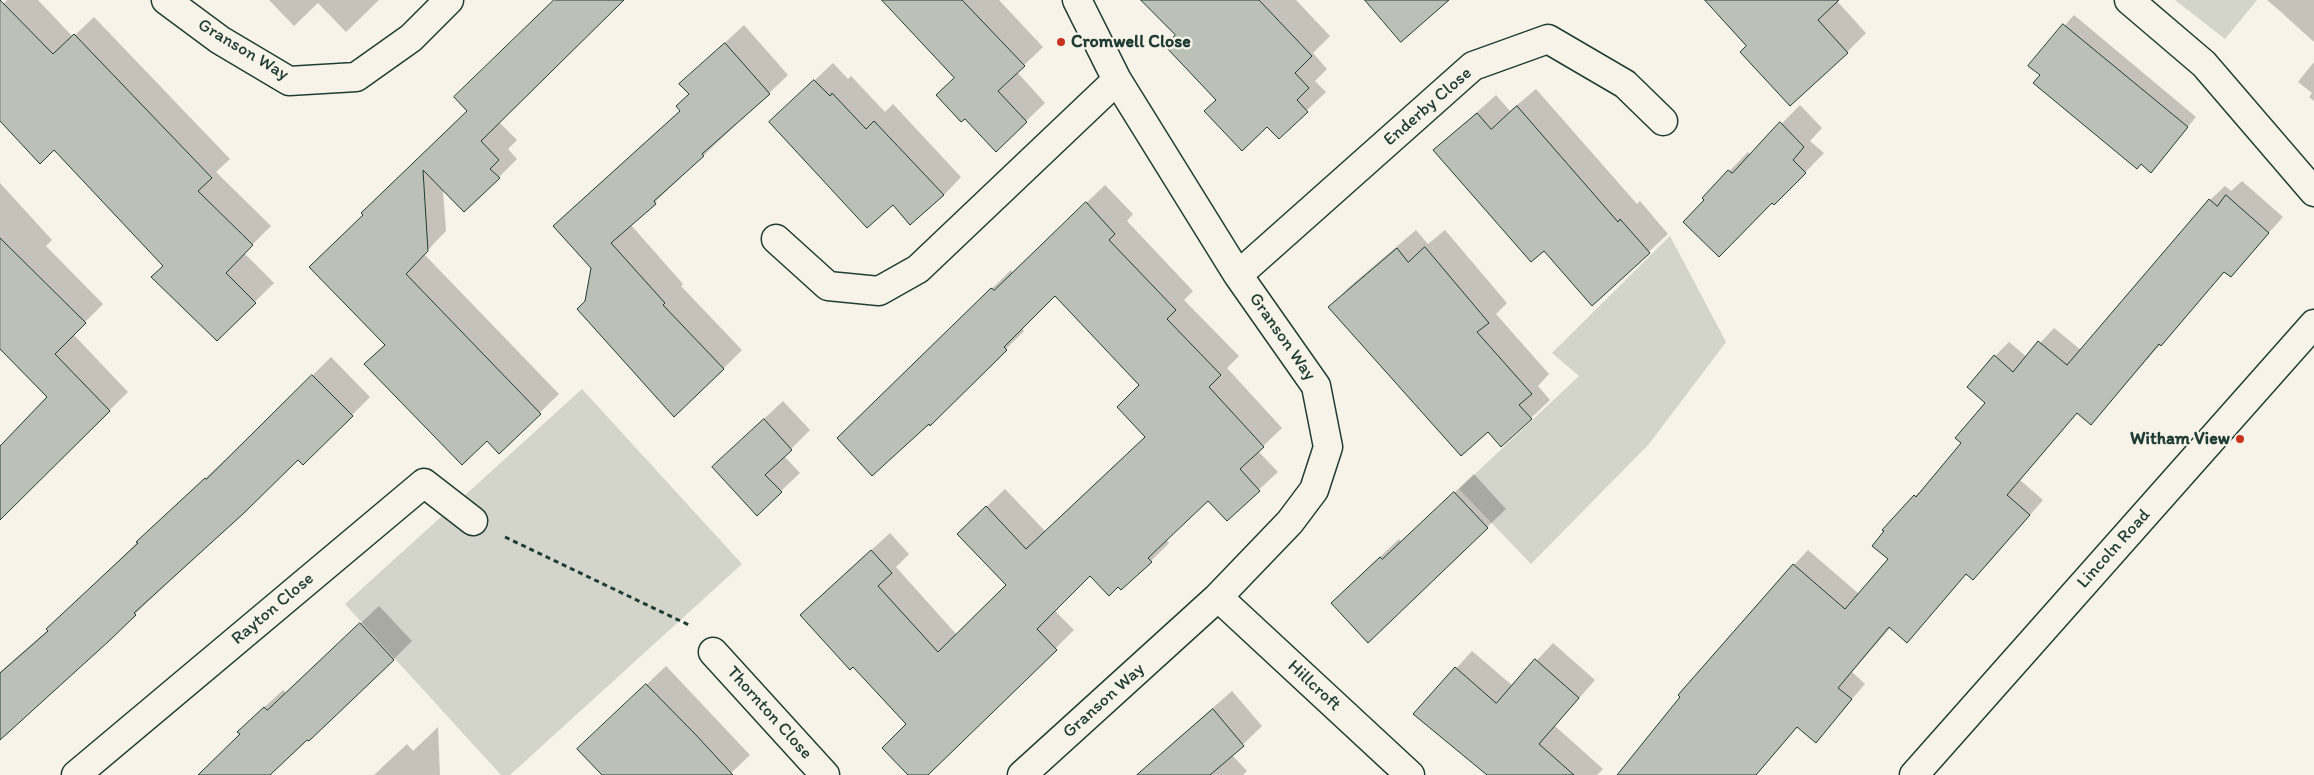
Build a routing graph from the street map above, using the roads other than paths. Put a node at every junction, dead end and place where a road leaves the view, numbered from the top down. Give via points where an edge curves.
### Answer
1 (166, 0) edge
2 (449, 0) edge
3 (1077, 0) edge
4 (2129, 0) edge
5 (1117, 80) junction
6 (1663, 121) dead end
7 (2314, 192) edge
8 (776, 240) dead end
9 (1238, 275) junction
10 (2314, 324) edge
11 (473, 521) road end
12 (1218, 597) junction
13 (713, 652) road end
14 (76, 775) edge
15 (825, 775) edge
16 (1022, 775) edge
17 (1410, 775) edge
18 (1914, 775) edge

1 - 2 street, Granson Way via 220,40 289,81 356,77 411,38
3 - 5 street, Granson Way
4 - 7 street via 2204,64
5 - 8 street via 918,269 879,291 828,286
5 - 9 street, Granson Way
6 - 9 street, Enderby Close via 1625,84 1548,39 1473,66
9 - 12 street, Granson Way via 1316,386 1328,447 1314,490 1290,522
10 - 18 street, Lincoln Road
11 - 14 street, Rayton Close via 424,483
12 - 16 street, Granson Way
12 - 17 street, Hillcroft
13 - 15 street, Thornton Close

